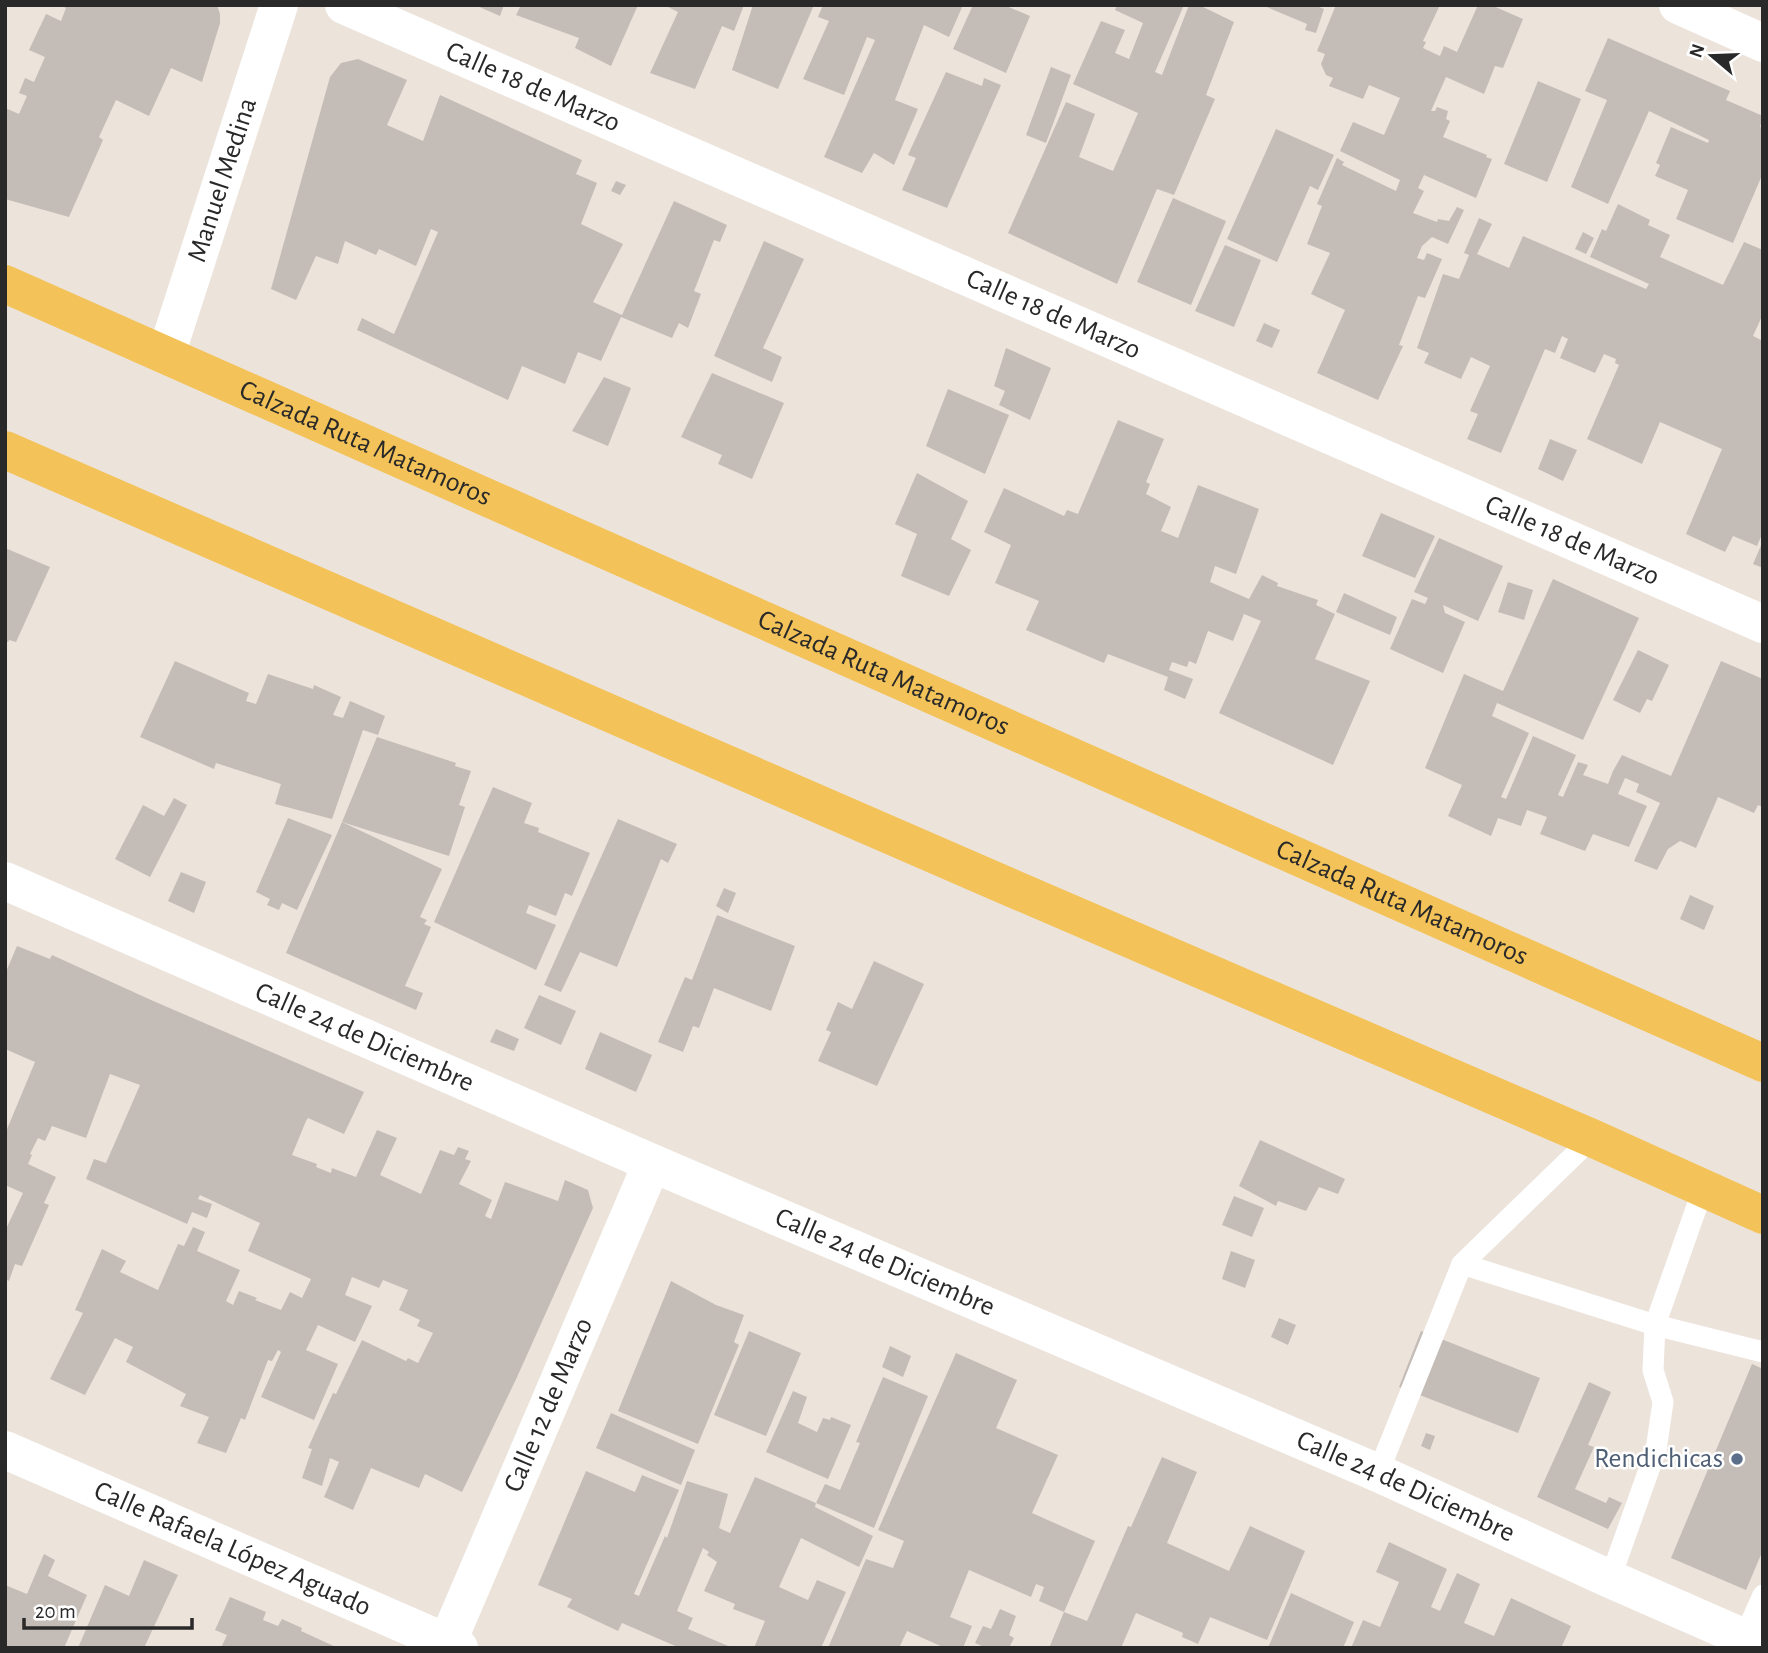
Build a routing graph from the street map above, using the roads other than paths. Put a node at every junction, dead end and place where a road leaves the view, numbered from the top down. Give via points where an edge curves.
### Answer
1 (279, 5) edge
2 (344, 5) edge
3 (1678, 5) edge
4 (1763, 43) edge
5 (5, 284) edge
6 (166, 355) junction
7 (5, 450) edge
8 (1763, 625) edge
9 (5, 881) edge
10 (1763, 1063) edge
11 (1592, 1138) junction
12 (652, 1163) junction
13 (1703, 1189) junction
14 (1763, 1215) edge
15 (1462, 1264) junction
16 (1655, 1325) junction
17 (1763, 1352) edge
18 (5, 1450) edge
19 (1378, 1473) junction
20 (1610, 1578) junction
21 (1763, 1595) edge
22 (1754, 1642) edge
23 (451, 1646) edge

1 - 6 street, Manuel Medina
2 - 8 street, Calle 18 de Marzo
3 - 4 street
5 - 6 main road, Calzada Ruta Matamoros
6 - 10 main road, Calzada Ruta Matamoros
7 - 11 main road
9 - 12 street, Calle 24 de Diciembre
11 - 13 main road
11 - 15 lane
12 - 19 street, Calle 24 de Diciembre
12 - 23 street, Calle 12 de Marzo
13 - 14 main road
13 - 16 lane
15 - 16 lane
15 - 19 lane
16 - 17 lane
16 - 20 lane via 1653,1370 1663,1402 1656,1450
18 - 23 street, Calle Rafaela López Aguado
19 - 20 street, Calle 24 de Diciembre
20 - 22 street, Calle 24 de Diciembre
21 - 22 lane

